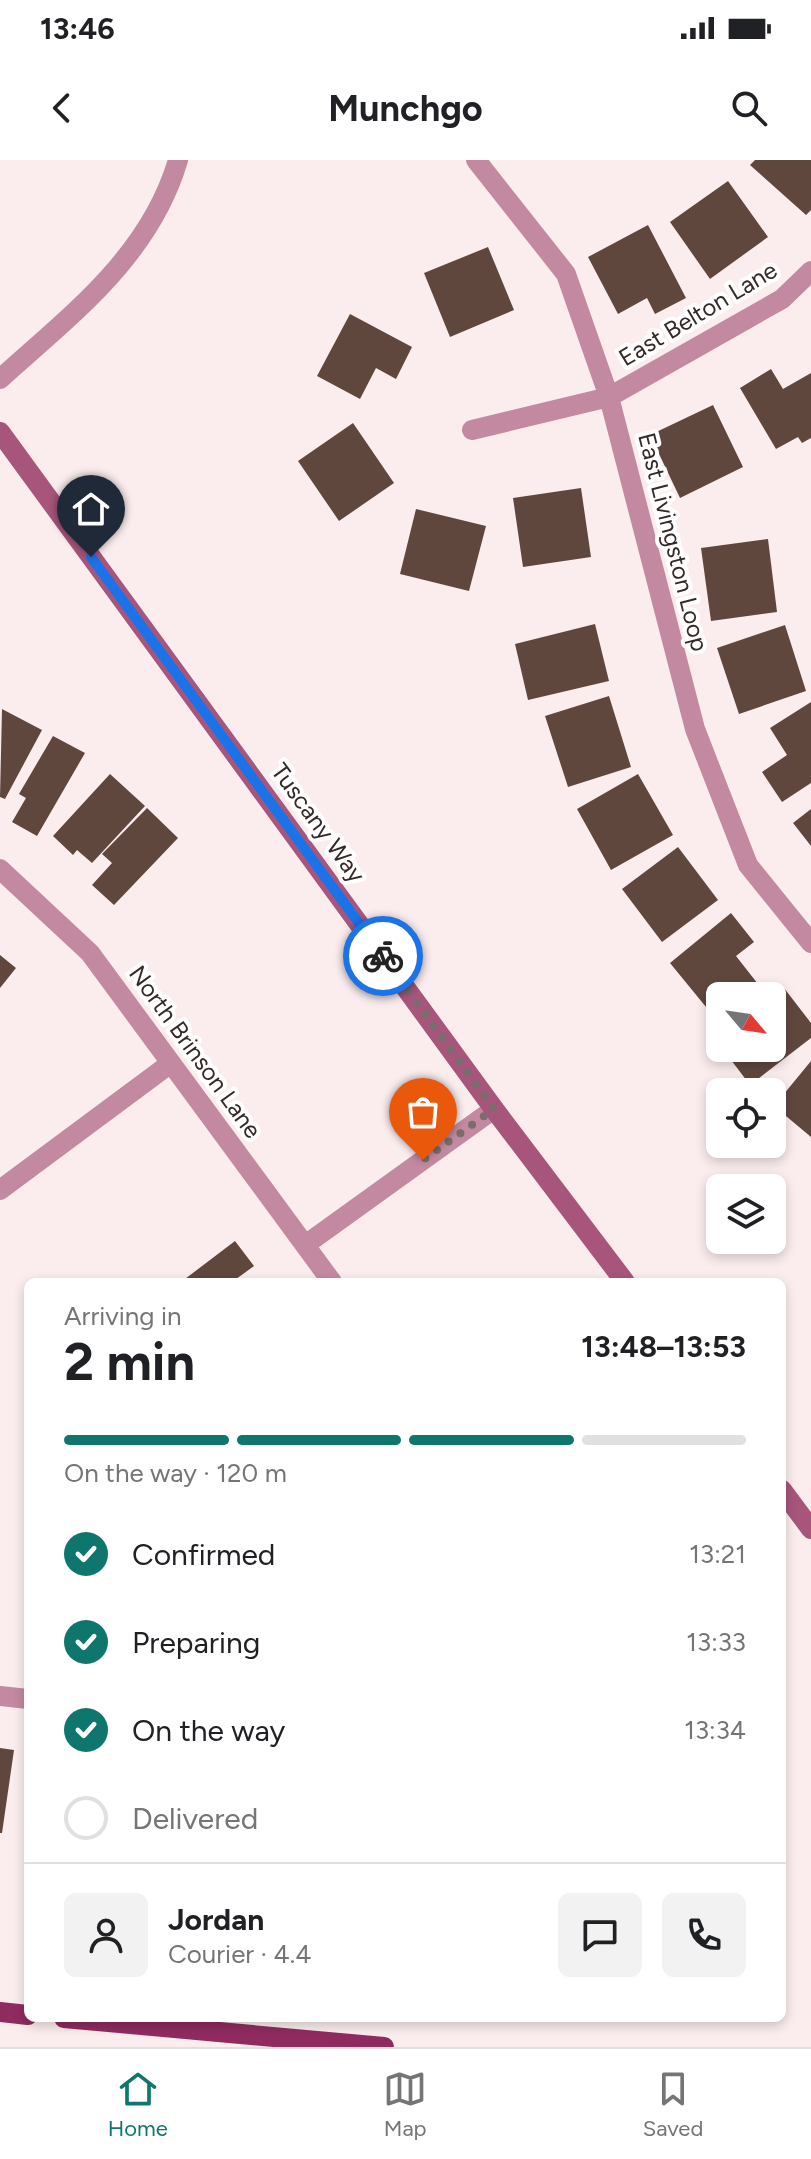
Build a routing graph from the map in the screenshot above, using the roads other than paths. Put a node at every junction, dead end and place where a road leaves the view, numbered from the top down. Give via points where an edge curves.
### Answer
1 (178, 160) edge
2 (476, 160) edge
3 (811, 271) edge
4 (0, 379) edge
5 (609, 397) junction
6 (472, 430) dead end
7 (0, 432) edge
8 (0, 869) edge
9 (811, 943) edge
10 (171, 1063) junction
11 (494, 1109) junction
12 (0, 1190) edge
13 (305, 1245) junction
14 (329, 1278) edge
15 (622, 1278) edge
16 (786, 1495) edge
17 (811, 1529) edge
18 (0, 1696) edge
19 (24, 1699) edge
20 (0, 2012) edge
21 (24, 2015) edge
22 (108, 2022) edge
23 (384, 2047) edge

1 - 4 street via 152,223 109,281
2 - 5 street, East Livingston Loop via 566,274
3 - 5 street, East Belton Lane via 782,299
5 - 6 street, East Belton Lane
5 - 9 street, East Livingston Loop via 695,729 748,865
7 - 11 street, Tuscany Way
8 - 10 street, North Brinson Lane via 90,953
10 - 12 street
10 - 13 street, North Brinson Lane
11 - 13 street
11 - 15 street, Tuscany Way
13 - 14 street, North Brinson Lane
16 - 17 street
18 - 19 street
20 - 21 main road
22 - 23 main road

